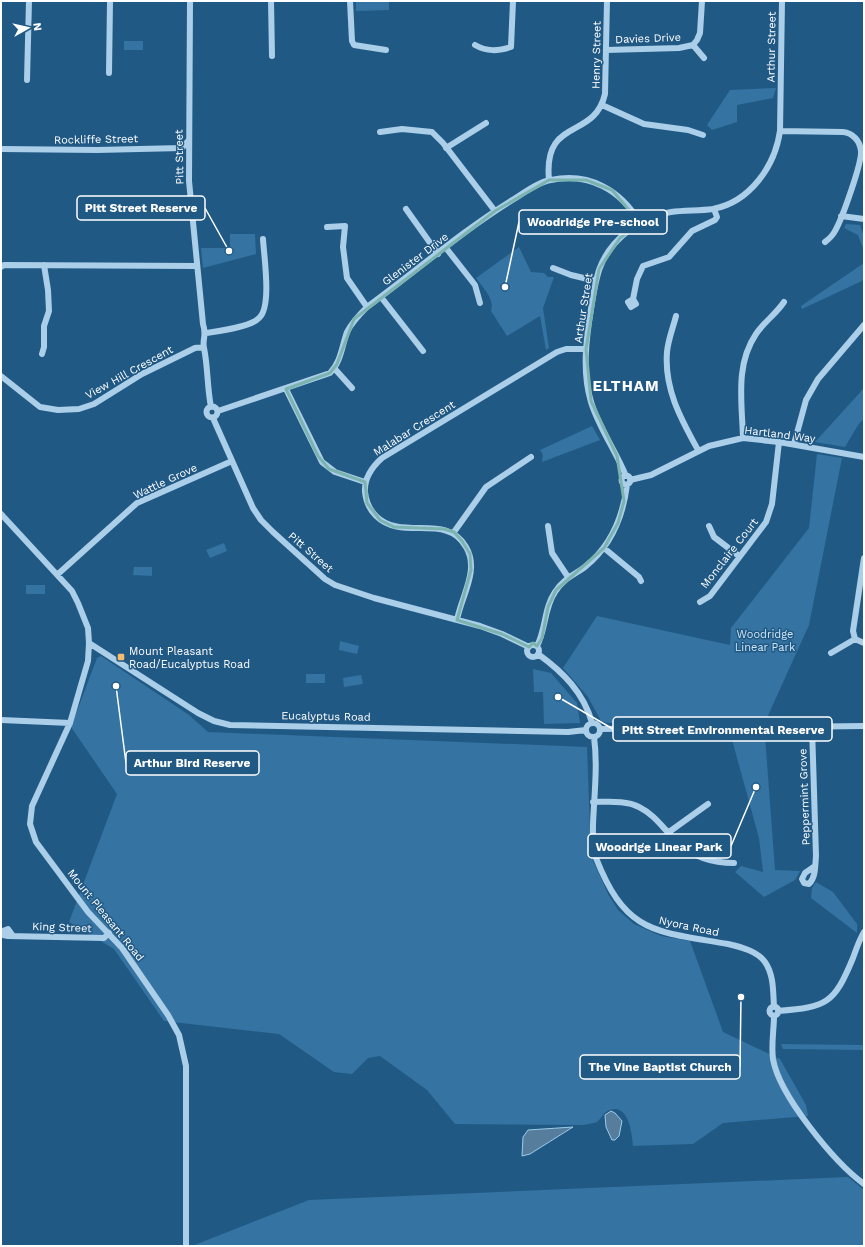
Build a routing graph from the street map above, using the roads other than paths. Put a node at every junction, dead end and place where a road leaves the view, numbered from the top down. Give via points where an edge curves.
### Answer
1 (29, 1) edge
2 (110, 1) edge
3 (190, 1) edge
4 (271, 1) edge
5 (350, 1) edge
6 (514, 1) edge
7 (607, 1) edge
8 (702, 1) edge
9 (782, 1) edge
10 (476, 45) dead end
11 (692, 45) junction
12 (386, 50) dead end
13 (606, 50) junction
14 (272, 56) dead end
15 (704, 58) dead end
16 (109, 73) dead end
17 (27, 80) dead end
18 (602, 105) junction
19 (486, 123) dead end
20 (780, 131) junction
21 (380, 132) dead end
22 (703, 135) dead end
23 (189, 140) junction
24 (446, 148) junction
25 (1, 149) edge
26 (550, 180) junction
27 (406, 209) dead end
28 (714, 209) junction
29 (494, 211) junction
30 (841, 216) junction
31 (864, 219) edge
32 (640, 223) junction
33 (327, 226) dead end
34 (263, 239) dead end
35 (825, 242) dead end
36 (446, 248) junction
37 (438, 254) junction
38 (44, 265) junction
39 (197, 266) junction
40 (1, 267) edge
41 (553, 268) dead end
42 (596, 282) junction
43 (381, 297) junction
44 (633, 299) dead end
45 (784, 302) dead end
46 (480, 303) dead end
47 (367, 307) junction
48 (676, 316) dead end
49 (864, 325) edge
50 (206, 333) junction
51 (203, 347) junction
52 (586, 349) junction
53 (423, 351) dead end
54 (42, 354) dead end
55 (334, 368) junction
56 (1, 376) edge
57 (352, 388) dead end
58 (286, 389) junction
59 (211, 407) junction
60 (218, 411) junction
61 (213, 418) junction
62 (743, 438) junction
63 (779, 442) junction
64 (794, 444) junction
65 (698, 450) junction
66 (531, 457) dead end
67 (864, 457) edge
68 (232, 461) junction
69 (626, 480) junction
70 (366, 482) junction
71 (1, 514) edge
72 (548, 526) dead end
73 (710, 526) dead end
74 (454, 532) junction
75 (604, 548) junction
76 (739, 556) junction
77 (864, 558) edge
78 (58, 574) junction
79 (568, 577) junction
80 (641, 582) dead end
81 (700, 602) dead end
82 (457, 620) junction
83 (855, 639) junction
84 (89, 643) junction
85 (864, 643) edge
86 (537, 646) junction
87 (529, 647) junction
88 (831, 653) dead end
89 (538, 654) junction
90 (1, 720) edge
91 (70, 723) junction
92 (592, 723) junction
93 (864, 726) edge
94 (812, 727) junction
95 (586, 730) junction
96 (600, 730) junction
97 (594, 737) junction
98 (594, 802) junction
99 (708, 804) dead end
100 (669, 832) junction
101 (734, 863) dead end
102 (815, 866) dead end
103 (864, 932) edge
104 (109, 933) junction
105 (13, 936) dead end
106 (776, 1011) junction
107 (864, 1184) edge
108 (186, 1246) edge

1 - 17 street
2 - 16 street
3 - 23 street, Pitt Street
4 - 14 street
5 - 12 street via 354,45
6 - 10 street via 511,47 494,51 483,50
7 - 13 street, Henry Street
8 - 11 street, Davies Drive via 700,33
9 - 20 street, Arthur Street
11 - 13 street, Davies Drive via 679,48
11 - 15 street
13 - 18 street, Henry Street via 605,94
18 - 22 street via 644,124 688,130
18 - 26 street, Henry Street via 589,121 568,131 554,146 548,162
19 - 24 street
20 - 28 street, Arthur Street via 771,162 759,180 742,196
20 - 30 street via 843,132 853,136 857,141 860,158
21 - 24 street via 402,129 432,132
23 - 25 street, Rockliffe Street via 182,148
23 - 39 street, Pitt Street via 189,181
24 - 29 street
26 - 29 street, Glenister Drive
26 - 32 street, Glenister Drive via 571,178 600,184 624,200
27 - 37 street
28 - 32 street, Arthur Street via 660,214
28 - 44 street via 717,217 715,220 692,231 669,257 643,266 637,278
29 - 36 street, Glenister Drive
30 - 31 street
30 - 35 street via 835,232
32 - 42 street, Arthur Street via 612,247 599,269
33 - 47 street via 345,226 343,248 346,278
34 - 50 street via 266,303 262,315 254,322
36 - 37 street, Glenister Drive
36 - 46 street via 475,285
37 - 43 street, Glenister Drive
38 - 39 street
38 - 40 street
38 - 54 street via 49,311 44,326
39 - 50 street, Pitt Street
41 - 42 street
42 - 52 street, Arthur Street
43 - 47 street, Glenister Drive
43 - 53 street
45 - 62 street via 757,333 745,355 741,381
47 - 55 street, Glenister Drive via 354,319
48 - 65 street via 667,351 667,378 679,415
49 - 64 street via 818,379 806,400
50 - 51 street, Pitt Street
51 - 56 street, View Hill Crescent via 195,348 142,374 94,404 79,409 58,410 40,407
51 - 59 street, Pitt Street via 206,354
52 - 69 street, Arthur Street via 586,379 591,401
52 - 70 street, Malabar Crescent via 556,352 382,458
55 - 57 street
55 - 58 street via 324,376
58 - 60 street
58 - 70 street via 322,462 335,472
59 - 60 street
59 - 61 street via 207,413
60 - 61 street
61 - 68 street, Pitt Street
62 - 63 street, Hartland Way
62 - 65 street, Hartland Way via 720,442
63 - 64 street, Hartland Way
63 - 76 street, Monclaire Court via 769,514 766,522
64 - 67 street, Hartland Way
65 - 69 street, Hartland Way via 651,475
66 - 74 street via 486,487
68 - 78 street, Wattle Grove via 137,503
68 - 82 street, Pitt Street via 261,520 326,579 335,585 367,596
69 - 75 street, Arthur Street via 618,523
70 - 74 street via 367,503 373,513 388,525 401,528 439,528
71 - 78 street, Mount Pleasant Road
72 - 79 street via 552,552
73 - 76 street via 714,537
74 - 82 street via 466,546 471,562
75 - 79 street, Arthur Street via 583,568
75 - 80 street via 639,576
76 - 81 street, Monclaire Court via 710,596
77 - 83 street via 853,631
78 - 84 street, Mount Pleasant Road via 78,603 88,628
79 - 86 street, Arthur Street via 551,598 542,638
82 - 87 street, Pitt Street via 502,634
83 - 85 street
83 - 88 street
84 - 91 street, Mount Pleasant Road via 88,661
84 - 95 street, Eucalyptus Road via 198,713 214,721 230,724 568,732
86 - 87 street
86 - 89 street
87 - 89 street via 530,656
89 - 92 street via 557,668 584,700
90 - 91 street
91 - 104 street, Mount Pleasant Road via 32,806 30,824 36,842 88,912
92 - 95 street
92 - 96 street via 598,725
93 - 94 street
94 - 96 street
94 - 102 street, Peppermint Grove
95 - 97 street via 589,736
96 - 97 street via 599,735
97 - 98 street, Nyora Road
98 - 100 street via 638,806 651,814
98 - 106 street, Nyora Road via 594,853 621,907 637,921 664,932 753,952 769,969
99 - 100 street
100 - 101 street via 679,844 702,858 718,863
103 - 106 street via 844,980 834,994 815,1007
104 - 105 street, King Street via 104,938 87,939
104 - 108 street, Mount Pleasant Road via 168,1015 182,1044 186,1066
106 - 107 street, Nyora Road via 772,1057 793,1104 845,1167

